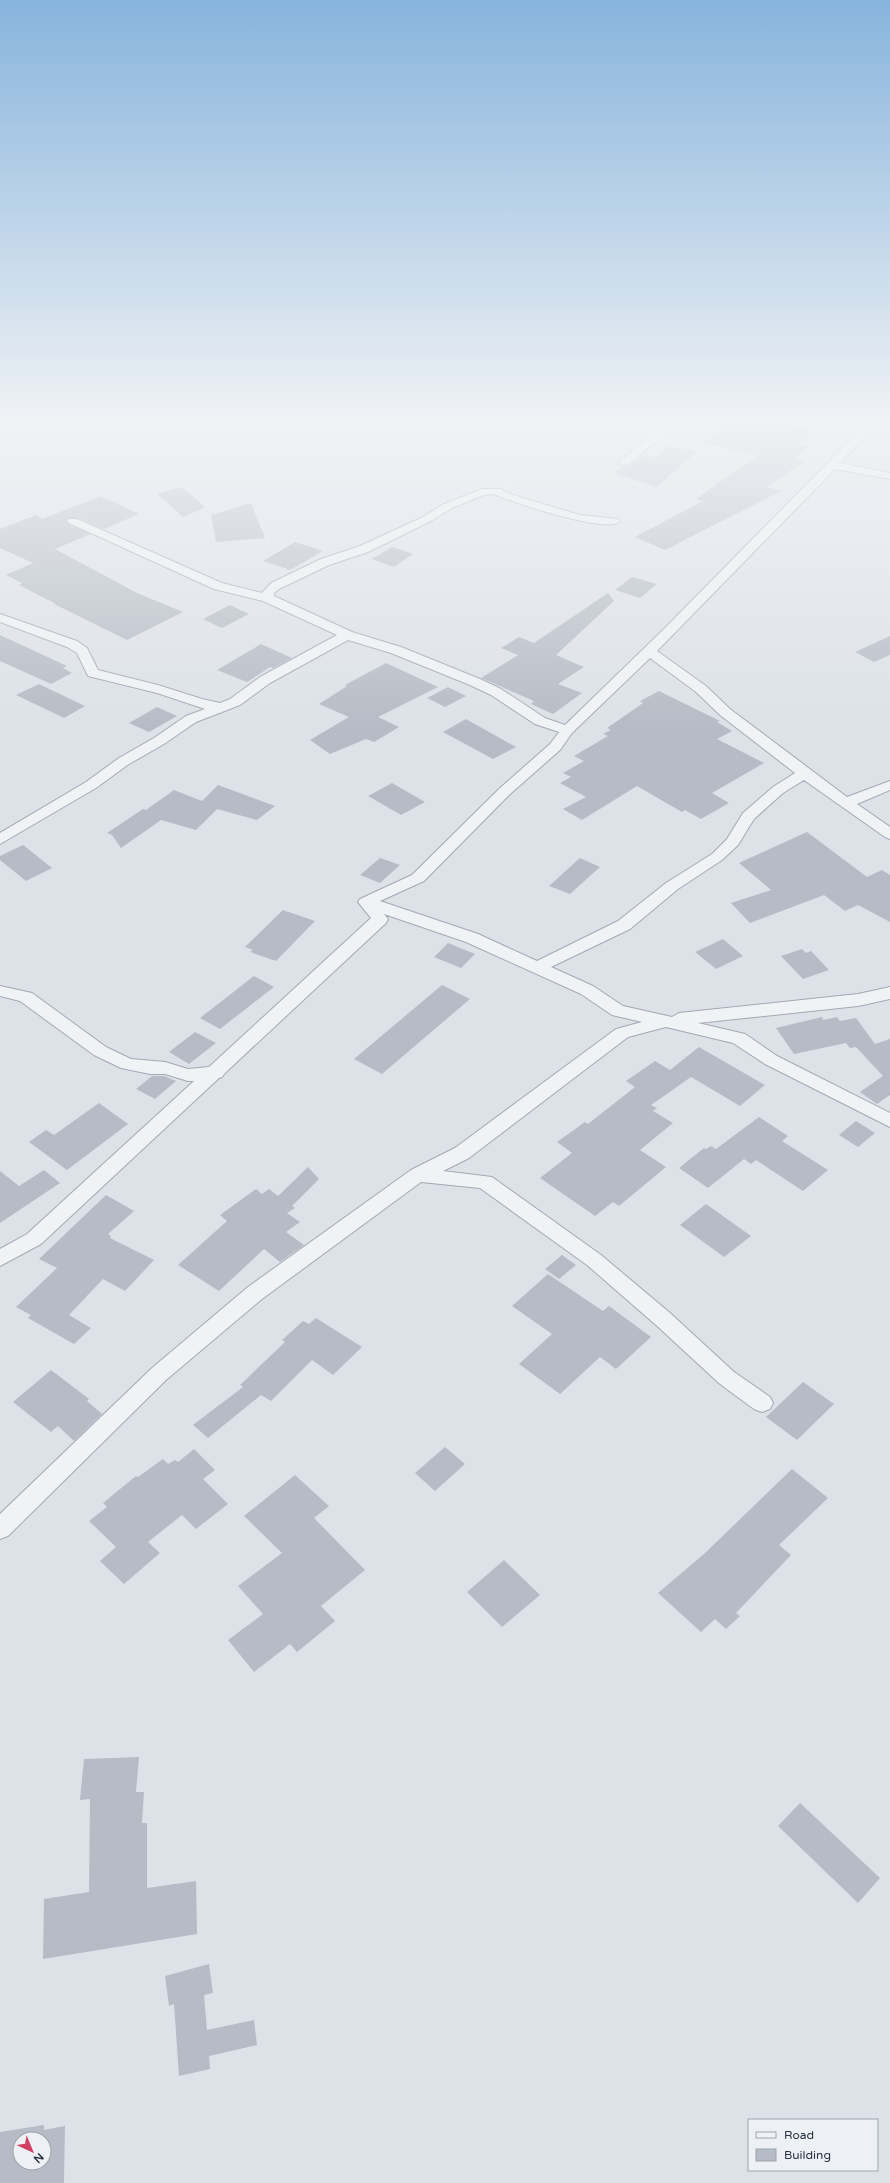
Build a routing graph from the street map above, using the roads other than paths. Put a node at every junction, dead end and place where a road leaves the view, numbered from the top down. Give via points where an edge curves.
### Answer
1 (77, 523) edge
2 (419, 523) edge
3 (776, 523) edge
4 (267, 598) junction
5 (0, 618) edge
6 (347, 635) junction
7 (649, 651) junction
8 (225, 707) junction
9 (568, 730) junction
10 (804, 773) junction
11 (890, 785) edge
12 (845, 803) junction
13 (890, 834) edge
14 (0, 839) edge
15 (366, 902) junction
16 (537, 968) junction
17 (0, 991) edge
18 (890, 993) edge
19 (666, 1021) junction
20 (216, 1073) junction
21 (890, 1121) edge
22 (418, 1175) junction
23 (0, 1258) edge
24 (762, 1403) dead end
25 (0, 1529) edge

1 - 4 street via 218,586
2 - 4 street via 275,586 268,592
3 - 7 street
4 - 6 street
5 - 8 street via 72,644 82,651 93,673 111,680 164,691 202,706
6 - 8 street via 291,665
6 - 9 street via 396,650 475,682 496,692 540,721
7 - 9 street
7 - 10 street via 701,688 725,712
8 - 14 street via 190,719 91,785
9 - 15 street via 550,752 504,792 418,878
10 - 12 street
10 - 16 street via 778,790 748,816 733,842 717,857 672,886 624,925
11 - 12 street
12 - 13 street
15 - 16 street via 472,938
15 - 20 street via 380,919
16 - 19 street via 587,990 618,1011
17 - 20 street via 26,996 81,1039 127,1064 165,1068 188,1075
18 - 19 street via 858,1000 802,1004
19 - 21 street via 739,1038 771,1060
19 - 22 street via 622,1033 462,1153
20 - 23 street via 34,1240
22 - 24 street via 486,1182 594,1260 727,1378
22 - 25 street via 255,1293 195,1343

